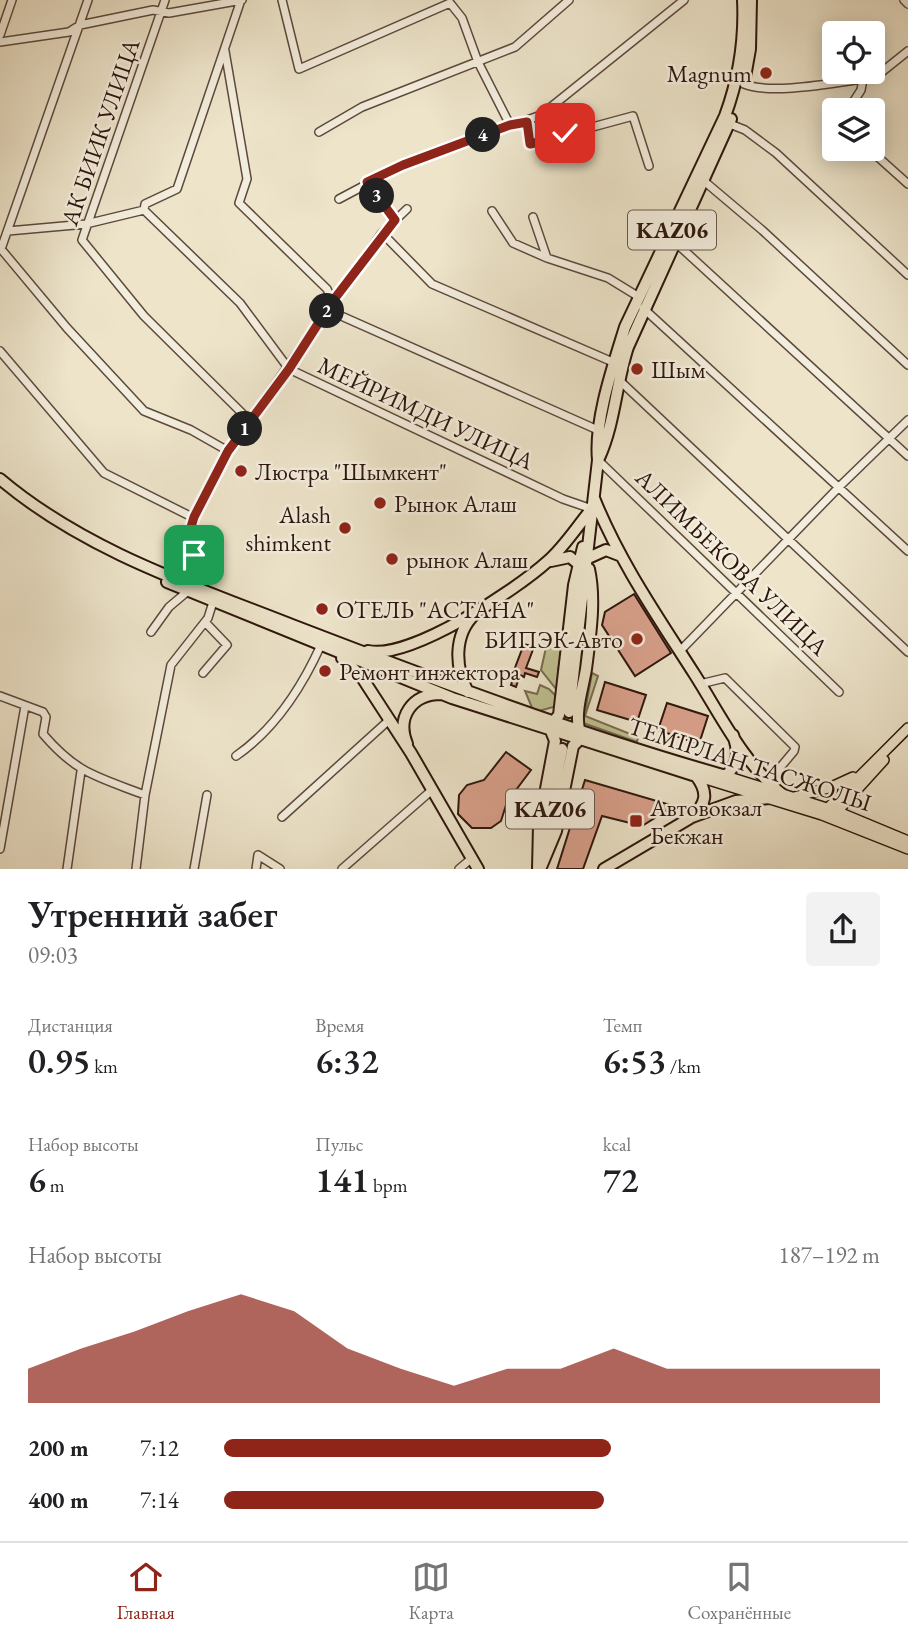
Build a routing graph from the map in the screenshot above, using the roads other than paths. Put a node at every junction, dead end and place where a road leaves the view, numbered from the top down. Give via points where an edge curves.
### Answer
1 (12, 0) edge
2 (89, 0) edge
3 (165, 0) edge
4 (242, 0) edge
5 (282, 0) edge
6 (569, 0) edge
7 (684, 0) edge
8 (743, 0) edge
9 (751, 0) edge
10 (904, 0) edge
11 (908, 4) edge
12 (161, 12) junction
13 (80, 24) junction
14 (0, 35) edge
15 (0, 42) edge
16 (225, 51) junction
17 (908, 51) edge
18 (478, 62) junction
19 (885, 69) edge
20 (744, 84) junction
21 (822, 84) edge
22 (527, 122) junction
23 (730, 124) junction
24 (510, 125) junction
25 (319, 131) dead end
26 (883, 161) edge
27 (649, 166) dead end
28 (704, 181) junction
29 (367, 182) junction
30 (908, 184) edge
31 (339, 199) dead end
32 (407, 209) dead end
33 (144, 210) junction
34 (492, 211) dead end
35 (533, 217) dead end
36 (395, 220) junction
37 (86, 224) junction
38 (8, 231) junction
39 (382, 233) junction
40 (675, 242) junction
41 (0, 249) edge
42 (547, 257) junction
43 (908, 275) edge
44 (332, 302) junction
45 (640, 303) junction
46 (0, 351) edge
47 (615, 363) junction
48 (908, 365) edge
49 (289, 369) junction
50 (619, 380) junction
51 (908, 420) edge
52 (251, 422) junction
53 (603, 432) junction
54 (888, 438) junction
55 (228, 451) junction
56 (908, 456) edge
57 (598, 460) junction
58 (0, 479) edge
59 (0, 486) edge
60 (840, 486) junction
61 (593, 503) junction
62 (194, 517) junction
63 (789, 540) junction
64 (908, 551) edge
65 (621, 558) junction
66 (545, 564) junction
67 (583, 564) junction
68 (188, 587) junction
69 (736, 592) junction
70 (214, 602) junction
71 (480, 610) junction
72 (205, 622) junction
73 (150, 632) dead end
74 (330, 645) junction
75 (680, 651) junction
76 (908, 652) edge
77 (203, 673) dead end
78 (700, 684) junction
79 (468, 692) junction
80 (839, 692) dead end
81 (443, 694) junction
82 (0, 696) edge
83 (25, 706) junction
84 (388, 722) junction
85 (908, 728) edge
86 (566, 730) junction
87 (733, 735) junction
88 (908, 736) edge
89 (411, 753) junction
90 (236, 756) dead end
91 (864, 770) junction
92 (81, 771) junction
93 (696, 776) junction
94 (726, 776) junction
95 (768, 782) junction
96 (432, 790) junction
97 (145, 795) junction
98 (207, 795) dead end
99 (788, 796) junction
100 (770, 798) junction
101 (824, 811) junction
102 (835, 815) junction
103 (282, 817) dead end
104 (692, 817) junction
105 (908, 841) edge
106 (0, 849) edge
107 (908, 849) edge
108 (476, 865) edge
109 (67, 869) edge
110 (136, 869) edge
111 (194, 869) edge
112 (256, 869) edge
113 (280, 869) edge
114 (342, 869) edge
115 (459, 869) edge
116 (539, 869) edge
117 (604, 869) edge

1 - 14 street
2 - 13 street
3 - 12 street, АК БИИК УЛИЦА
4 - 12 street
4 - 16 street
5 - 18 street via 299,69 450,3 462,18
6 - 18 street via 516,47
7 - 22 street
8 - 45 highway, KАZ06 via 744,37 737,82
9 - 20 highway, KАZ06
10 - 11 street
12 - 13 street
12 - 37 street, АК БИИК УЛИЦА
13 - 15 street via 69,32
13 - 38 street
16 - 33 street via 177,189 145,204
16 - 44 street via 247,179 239,202 327,289
17 - 19 street
18 - 24 street
18 - 25 street via 362,107
20 - 21 street
20 - 23 highway, KАZ06
22 - 24 street
22 - 27 street via 530,144 633,116
23 - 28 highway, KАZ06
23 - 43 street via 776,153
24 - 29 street
26 - 30 street
28 - 40 highway, KАZ06
28 - 48 street
29 - 31 street
29 - 36 street
32 - 36 street
33 - 37 street
33 - 49 street, МЕЙРИМДИ УЛИЦА via 240,303
34 - 42 street via 513,243
35 - 42 street
36 - 39 street
37 - 38 street
37 - 52 street, АК БИИК УЛИЦА via 82,240 144,316
38 - 41 street
39 - 44 street
39 - 47 street via 432,284
40 - 45 highway, KАZ06
40 - 54 street
41 - 55 street via 144,411
42 - 45 street via 608,278
44 - 49 street
44 - 53 street via 340,315
45 - 47 highway, KАZ06 via 625,327
45 - 50 highway, KАZ06
45 - 60 street
46 - 62 street via 104,473
47 - 53 highway, KАZ06
49 - 52 street
49 - 61 street, МЕЙРИМДИ УЛИЦА via 563,499
50 - 53 highway, KАZ06
50 - 63 street
51 - 54 street
52 - 55 street
53 - 57 highway, KАZ06
54 - 56 street
54 - 60 street
55 - 62 street
57 - 61 highway, KАZ06
57 - 69 street, АЛИМБЕКОВА УЛИЦА
58 - 68 highway via 89,540
59 - 68 highway via 86,545
60 - 63 street
60 - 64 street
61 - 65 highway
61 - 66 highway
61 - 67 highway, KАZ06
62 - 68 street via 188,537 194,552
63 - 69 street
63 - 76 street
65 - 67 highway via 606,550
65 - 75 highway
66 - 67 highway via 564,556
66 - 71 highway
67 - 86 highway, KАZ06
68 - 70 highway
68 - 73 street
68 - 74 highway
69 - 75 street
69 - 80 street, АЛИМБЕКОВА УЛИЦА
70 - 72 street
70 - 74 highway
71 - 74 highway via 401,649 376,652
71 - 79 highway via 460,640 458,665
72 - 77 street via 227,645
72 - 97 street via 171,665
74 - 79 highway
74 - 81 highway
74 - 84 highway via 360,676
74 - 90 street via 289,704
75 - 78 highway
78 - 87 highway
78 - 95 street via 725,678 795,747
79 - 86 highway
81 - 86 highway
81 - 89 highway via 419,698 406,713 404,735
82 - 83 street
83 - 92 street via 43,712 43,734
83 - 106 street
84 - 89 highway
84 - 103 street
85 - 91 main road
86 - 93 highway, ТЕМІРЛАН ТАСЖОЛЫ
86 - 94 highway, ТЕМІРЛАН ТАСЖОЛЫ
86 - 116 highway, KАZ06
87 - 94 highway via 738,756
87 - 95 highway
88 - 102 main road
89 - 96 highway
91 - 99 main road via 829,788
91 - 101 main road
92 - 97 street
92 - 109 street
93 - 100 main road, ТЕМІРЛАН ТАСЖОЛЫ
93 - 104 highway via 704,786 705,801
94 - 99 main road, ТЕМІРЛАН ТАСЖОЛЫ
95 - 99 highway
96 - 108 highway
96 - 114 street
97 - 110 street
98 - 111 street
99 - 101 main road, ТЕМІРЛАН ТАСЖОЛЫ
100 - 101 main road, ТЕМІРЛАН ТАСЖОЛЫ
100 - 104 highway via 736,801
101 - 102 main road, ТЕМІРЛАН ТАСЖОЛЫ
102 - 105 main road, ТЕМІРЛАН ТАСЖОЛЫ
102 - 107 main road, ТЕМІРЛАН ТАСЖОЛЫ
104 - 117 highway
108 - 115 street
112 - 113 street via 258,855

